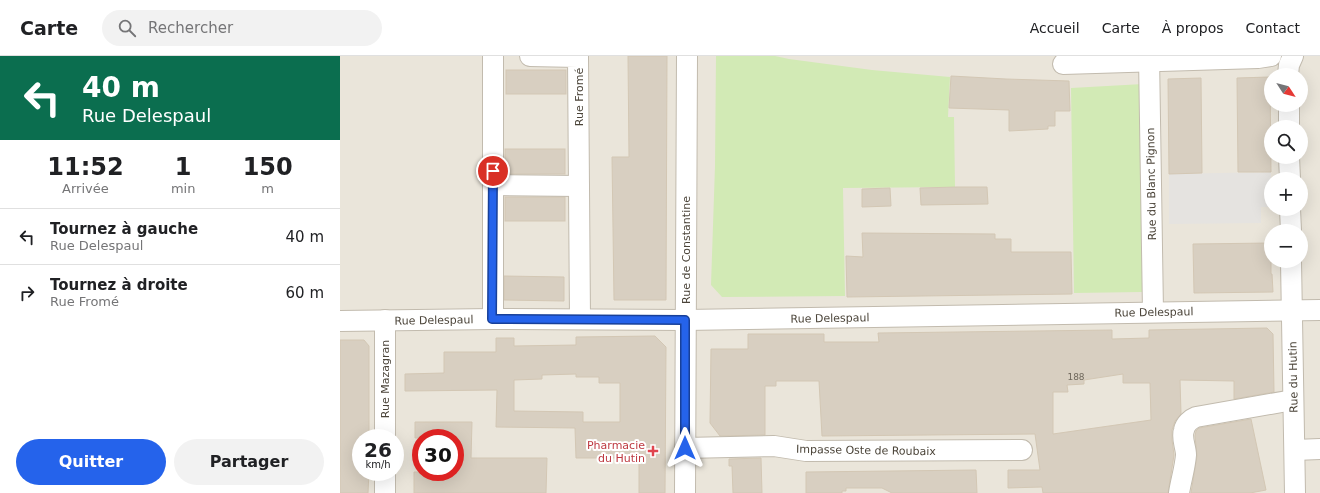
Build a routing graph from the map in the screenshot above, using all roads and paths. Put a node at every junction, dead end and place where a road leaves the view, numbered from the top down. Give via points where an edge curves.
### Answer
1 (493, 56) edge
2 (530, 56) edge
3 (687, 56) edge
4 (1271, 56) edge
5 (1149, 59) edge
6 (1063, 64) dead end
7 (493, 185) junction
8 (579, 186) junction
9 (1292, 268) edge
10 (1293, 310) junction
11 (1320, 310) edge
12 (1153, 312) junction
13 (492, 319) junction
14 (580, 319) junction
15 (385, 320) junction
16 (685, 320) junction
17 (340, 321) edge
18 (1293, 400) junction
19 (385, 429) edge
20 (685, 448) junction
21 (1320, 449) edge
22 (1022, 450) dead end
23 (1295, 450) junction
24 (385, 481) edge
25 (385, 493) edge
26 (685, 493) edge
27 (1179, 493) edge
28 (1295, 493) edge

1 - 7 street
2 - 8 street, Rue Fromé via 578,57
3 - 16 street, Rue de Constantine
4 - 5 street
5 - 6 street
5 - 12 street, Rue du Blanc Pignon
7 - 8 street
7 - 13 street
8 - 14 street, Rue Fromé
9 - 10 street, Rue du Hutin
10 - 11 street, Rue Delespaul
10 - 12 street, Rue Delespaul
10 - 18 street, Rue du Hutin
12 - 16 street, Rue Delespaul
13 - 14 street, Rue Delespaul
13 - 15 street, Rue Delespaul
14 - 16 street, Rue Delespaul
15 - 17 street, Rue Delespaul
15 - 19 street, Rue Mazagran
16 - 20 street, Rue de Constantine
18 - 23 street, Rue du Hutin
18 - 27 street via 1193,418 1183,432 1186,451
20 - 22 street, Impasse Oste de Roubaix via 774,446 806,451
20 - 26 street, Rue de Constantine
21 - 23 street
23 - 28 street, Rue du Hutin
24 - 25 street

